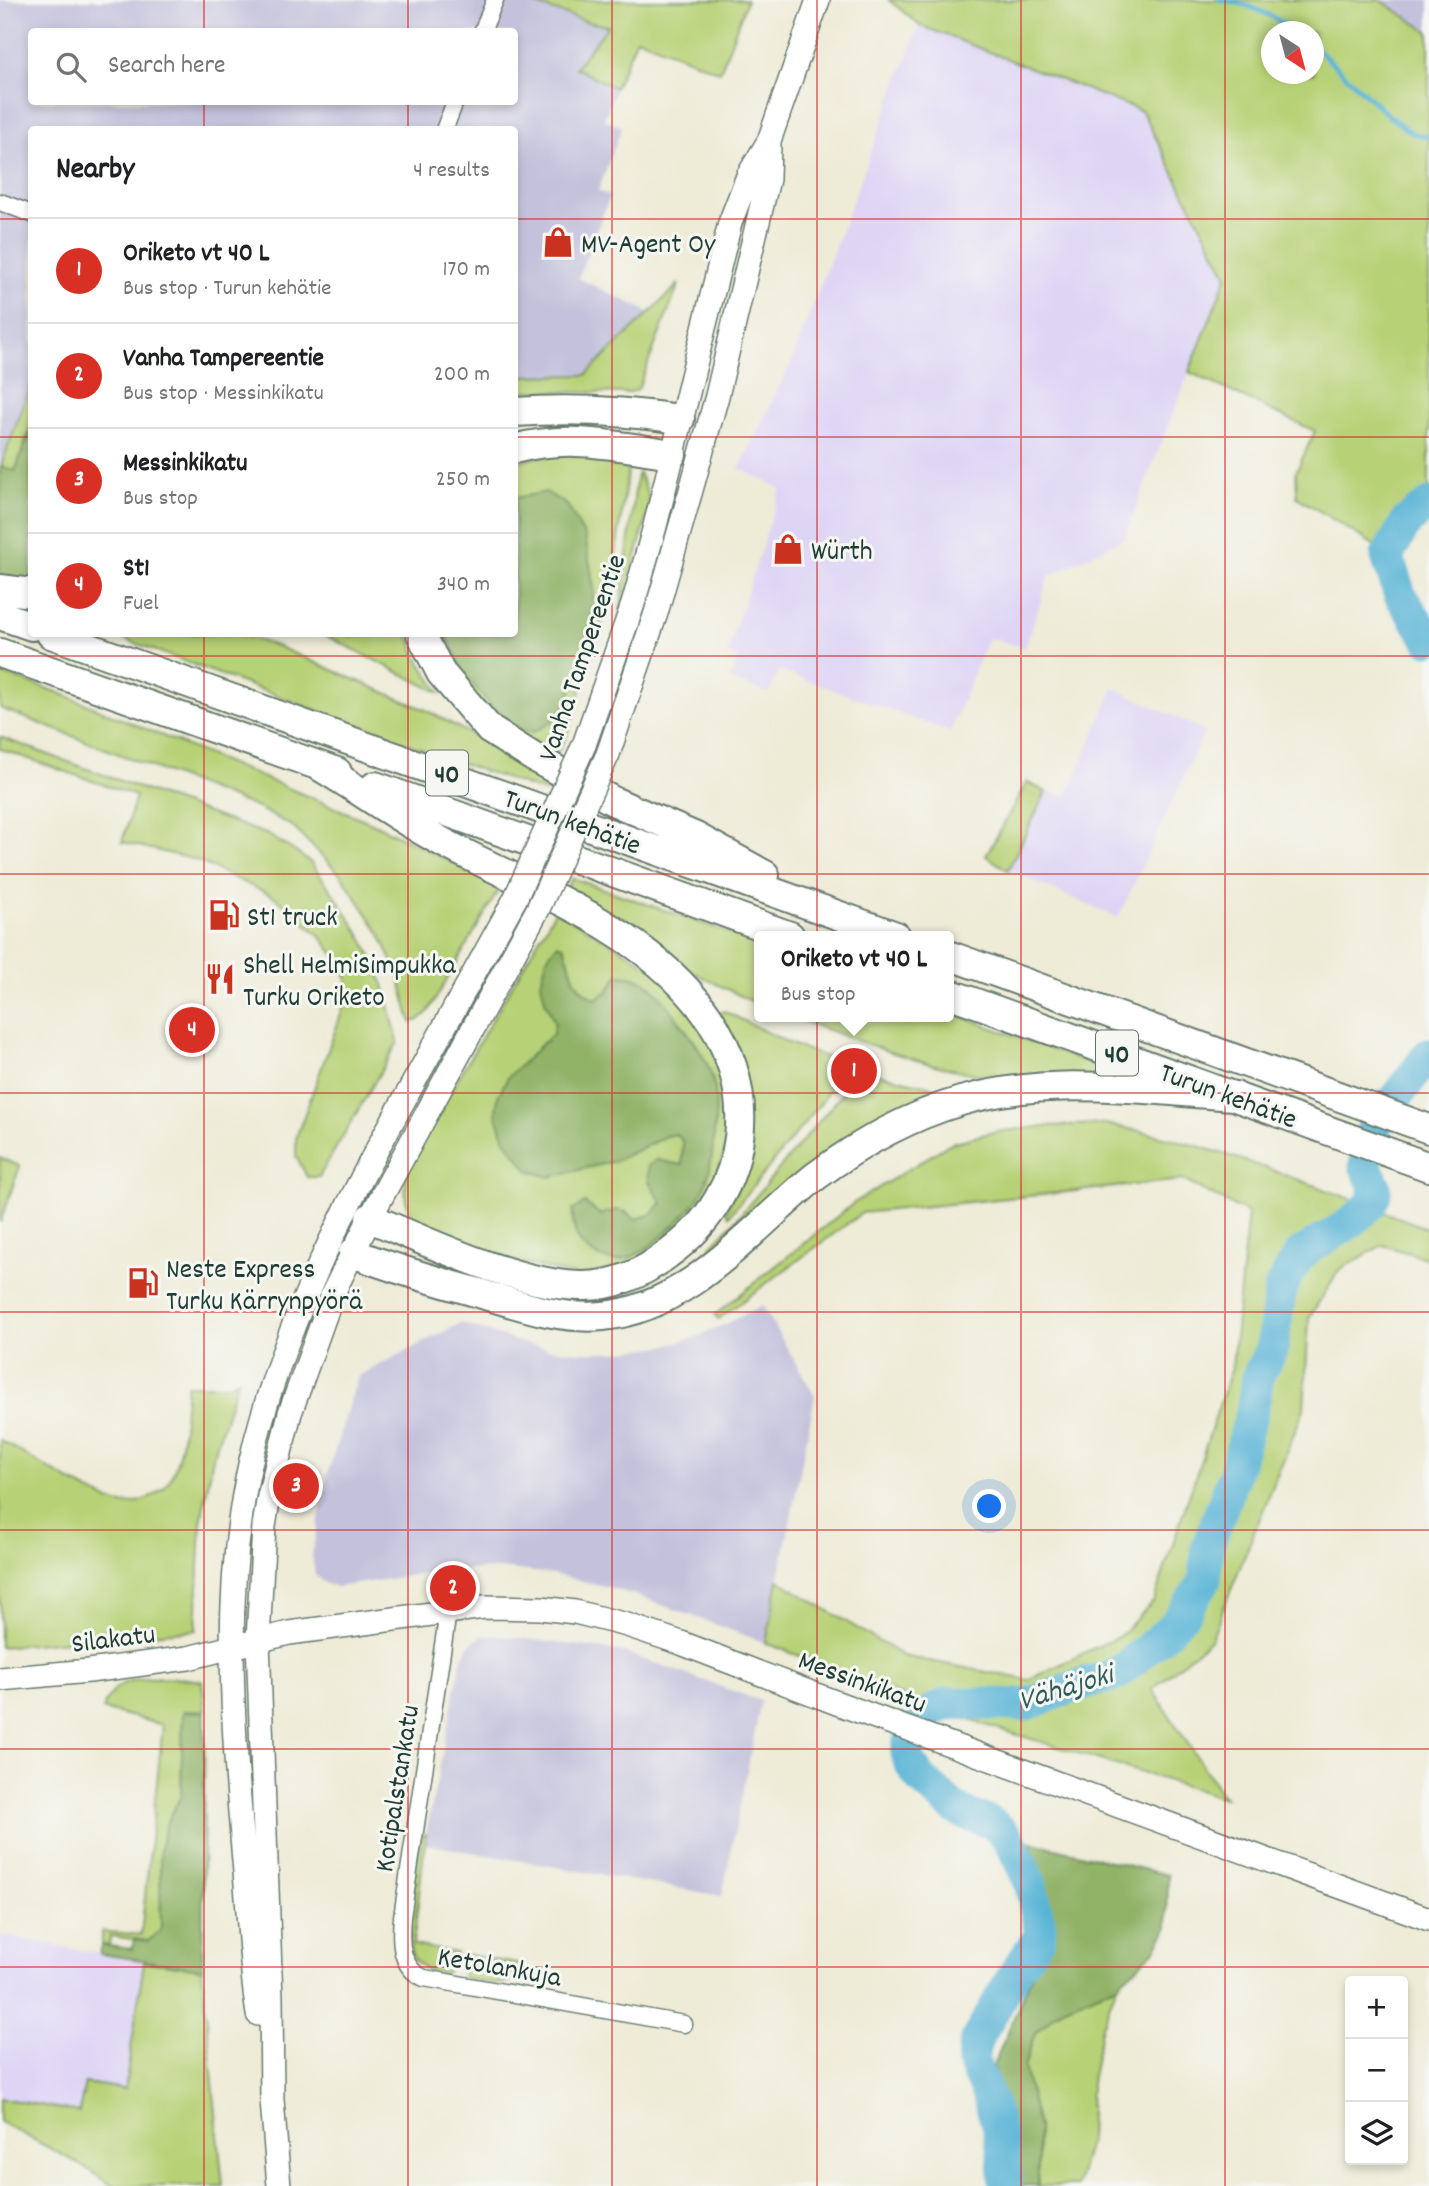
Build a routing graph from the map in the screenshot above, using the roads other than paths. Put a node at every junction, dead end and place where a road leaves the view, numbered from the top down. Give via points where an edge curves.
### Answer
1 (495, 0) edge
2 (818, 0) edge
3 (484, 28) edge
4 (454, 105) edge
5 (446, 126) edge
6 (769, 141) junction
7 (0, 202) edge
8 (28, 212) edge
9 (518, 412) edge
10 (680, 419) junction
11 (704, 441) junction
12 (518, 448) edge
13 (672, 454) junction
14 (0, 589) edge
15 (28, 592) edge
16 (0, 615) edge
17 (28, 625) edge
18 (59, 637) edge
19 (423, 637) edge
20 (0, 653) edge
21 (320, 766) junction
22 (842, 917) junction
23 (776, 931) edge
24 (882, 931) edge
25 (954, 957) edge
26 (954, 995) edge
27 (1235, 1096) junction
28 (1429, 1129) edge
29 (1429, 1167) edge
30 (370, 1218) junction
31 (336, 1227) junction
32 (353, 1253) junction
33 (448, 1612) junction
34 (258, 1640) junction
35 (233, 1647) junction
36 (0, 1679) edge
37 (1429, 1919) edge
38 (412, 1971) joint
39 (684, 2024) dead end
40 (272, 2100) junction
41 (279, 2186) edge

1 - 3 street
2 - 6 main road, Vanha Tampereentie
4 - 5 street
6 - 10 main road, Vanha Tampereentie via 748,176 730,223
6 - 11 main road, Vanha Tampereentie via 768,179
7 - 8 street
9 - 10 highway via 642,413
10 - 11 main road
10 - 13 main road, Vanha Tampereentie
11 - 13 main road
11 - 30 main road, Vanha Tampereentie, bridge via 656,613 608,754 538,909
12 - 13 highway via 573,441
13 - 31 main road, Vanha Tampereentie, bridge via 633,604 584,745 515,900
14 - 15 highway
16 - 17 highway
18 - 22 highway, Turun kehätie / 40
19 - 22 highway via 441,673 490,730 613,801 696,837
20 - 21 highway, Turun kehätie / 40
21 - 23 highway, Turun kehätie / 40
21 - 30 highway via 448,845 572,905 667,969 719,1034 742,1105 729,1180 712,1209 674,1250 625,1278 597,1285 557,1284 494,1267
22 - 24 highway, Turun kehätie / 40
25 - 28 highway, Turun kehätie / 40
26 - 27 highway, Turun kehätie / 40
27 - 29 highway, Turun kehätie / 40
27 - 32 highway via 1070,1086 961,1101 859,1147 687,1284 617,1314 549,1313
30 - 31 main road
30 - 32 main road, Vanha Tampereentie
31 - 32 main road
31 - 35 main road, Vanha Tampereentie via 285,1345 251,1458 237,1536
32 - 34 main road, Vanha Tampereentie via 306,1363 277,1459 264,1526
33 - 34 main road, Messinkikatu
33 - 37 main road, Messinkikatu via 512,1607 603,1618
33 - 38 street, Kotipalstankatu via 402,1917 402,1952
34 - 35 main road, Silakatu
34 - 40 main road, Vanha Tampereentie
35 - 36 main road, Silakatu via 188,1658
35 - 40 main road, Vanha Tampereentie via 237,1779 255,1989
38 - 39 street, Ketolankuja via 424,1978
40 - 41 main road, Vanha Tampereentie

